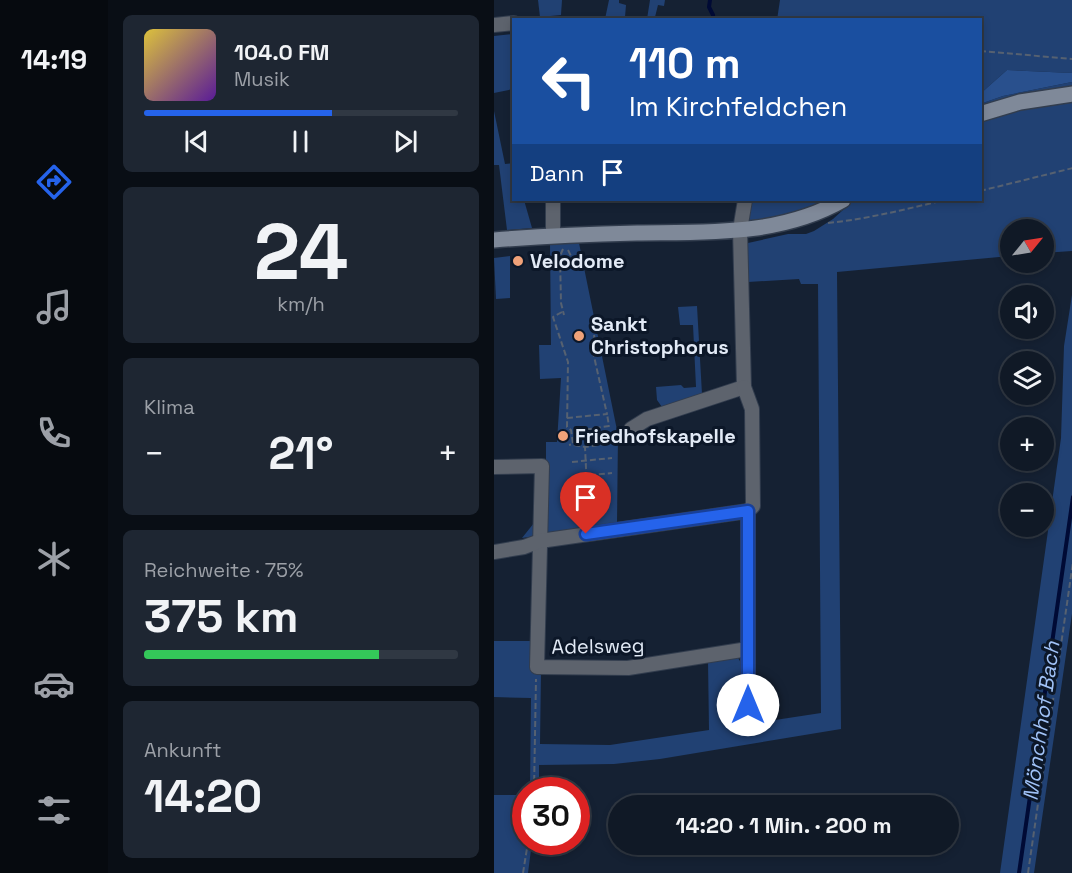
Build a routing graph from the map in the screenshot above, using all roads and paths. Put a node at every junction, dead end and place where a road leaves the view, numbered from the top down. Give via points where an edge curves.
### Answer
1 (512, 22) edge
2 (494, 25) edge
3 (982, 51) edge
4 (1073, 59) edge
5 (1073, 94) edge
6 (982, 113) edge
7 (1073, 168) edge
8 (982, 191) edge
9 (553, 201) edge
10 (745, 201) edge
11 (841, 201) edge
12 (941, 201) edge
13 (826, 223) dead end
14 (740, 230) junction
15 (553, 235) junction
16 (494, 240) edge
17 (566, 248) dead end
18 (594, 335) dead end
19 (744, 387) junction
20 (607, 414) junction
21 (567, 418) junction
22 (631, 429) dead end
23 (577, 431) dead end
24 (618, 442) dead end
25 (573, 444) junction
26 (569, 445) dead end
27 (585, 447) junction
28 (612, 458) dead end
29 (586, 461) junction
30 (572, 462) dead end
31 (494, 467) edge
32 (612, 473) dead end
33 (587, 476) junction
34 (572, 477) dead end
35 (571, 491) dead end
36 (748, 511) junction
37 (540, 541) junction
38 (494, 552) edge
39 (1073, 562) edge
40 (748, 649) junction
41 (537, 667) junction
42 (748, 724) dead end
43 (534, 777) edge
44 (526, 855) edge
45 (523, 873) edge
46 (1028, 873) edge

1 - 2 street
3 - 4 path
5 - 6 street via 1020,102
7 - 8 path
9 - 15 street
10 - 14 street
11 - 14 street via 799,220
12 - 13 path
14 - 15 street
14 - 19 street
15 - 16 street
17 - 21 path via 560,255 563,314 553,317 569,365
18 - 20 path via 593,352
19 - 22 street via 647,419
19 - 36 street via 752,409 753,506
20 - 21 path
20 - 23 path via 609,426
21 - 25 path
24 - 27 path
25 - 26 path
25 - 27 path
27 - 29 path
28 - 29 path
29 - 30 path
29 - 33 path
31 - 37 street, Adelsweg via 542,466
32 - 33 path
33 - 34 path
33 - 35 path via 587,489
36 - 37 street
36 - 40 street
37 - 38 street
37 - 41 street, Adelsweg
39 - 46 path
40 - 41 street, Adelsweg via 628,668
40 - 42 street
41 - 43 path
44 - 45 path

